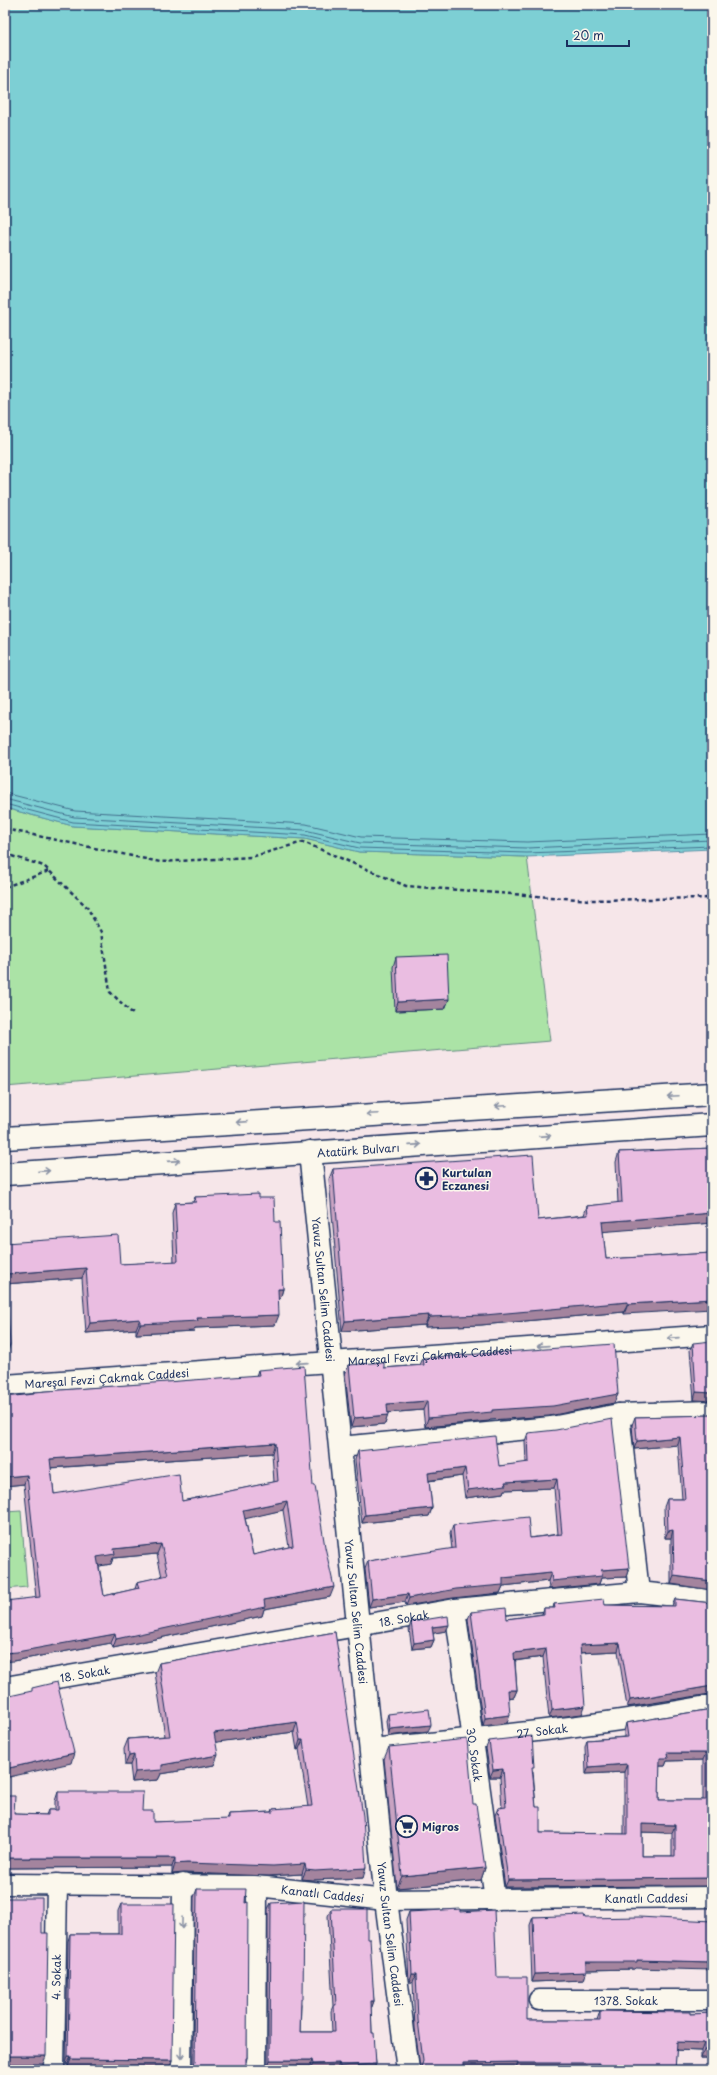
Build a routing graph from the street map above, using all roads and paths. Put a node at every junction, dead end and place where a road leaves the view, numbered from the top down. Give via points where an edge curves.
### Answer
1 (5, 829) edge
2 (5, 854) edge
3 (49, 871) junction
4 (5, 887) edge
5 (712, 898) edge
6 (133, 1014) dead end
7 (712, 1094) edge
8 (712, 1125) edge
9 (5, 1138) edge
10 (310, 1152) junction
11 (5, 1174) edge
12 (712, 1335) edge
13 (332, 1360) junction
14 (5, 1385) edge
15 (712, 1411) edge
16 (619, 1414) junction
17 (340, 1447) junction
18 (639, 1592) junction
19 (712, 1600) edge
20 (455, 1609) junction
21 (358, 1625) junction
22 (5, 1687) edge
23 (712, 1706) edge
24 (473, 1738) junction
25 (371, 1749) junction
26 (5, 1884) edge
27 (57, 1884) junction
28 (183, 1884) junction
29 (257, 1886) junction
30 (712, 1897) edge
31 (386, 1900) junction
32 (495, 1900) junction
33 (539, 2000) dead end
34 (712, 2000) edge
35 (54, 2070) edge
36 (181, 2070) edge
37 (256, 2070) edge
38 (408, 2070) edge

1 - 5 path via 160,862 250,857 302,842 406,886 590,900
2 - 3 path via 44,866
3 - 4 path
3 - 6 path via 87,907 102,932 110,992
7 -> 9 street
10 -> 8 street, Atatürk Bulvarı
11 -> 10 street, Atatürk Bulvarı
10 - 13 street, Yavuz Sultan Selim Caddesi
12 -> 13 street, Mareşal Fevzi Çakmak Caddesi
13 -> 14 street, Mareşal Fevzi Çakmak Caddesi
13 - 17 street, Yavuz Sultan Selim Caddesi
15 - 16 street
16 - 17 street via 551,1427
16 - 18 street
17 - 21 street, Yavuz Sultan Selim Caddesi
18 - 19 street, 18. Sokak
18 - 20 street, 18. Sokak
20 - 21 street, 18. Sokak
20 - 24 street, 30. Sokak
21 - 22 street, 18. Sokak
21 - 25 street, Yavuz Sultan Selim Caddesi
23 - 24 street, 27. Sokak via 653,1716
24 - 25 street, 27. Sokak
24 - 32 street, 30. Sokak
25 - 31 street, Yavuz Sultan Selim Caddesi
26 - 27 street, Kanatlı Caddesi
27 - 28 street, Kanatlı Caddesi
27 - 35 street, 4. Sokak
28 - 29 street, Kanatlı Caddesi
28 -> 36 street
29 - 31 street, Kanatlı Caddesi
29 - 37 street
30 - 32 street, Kanatlı Caddesi
31 - 32 street, Kanatlı Caddesi
31 - 38 street, Yavuz Sultan Selim Caddesi
33 - 34 street, 1378. Sokak

